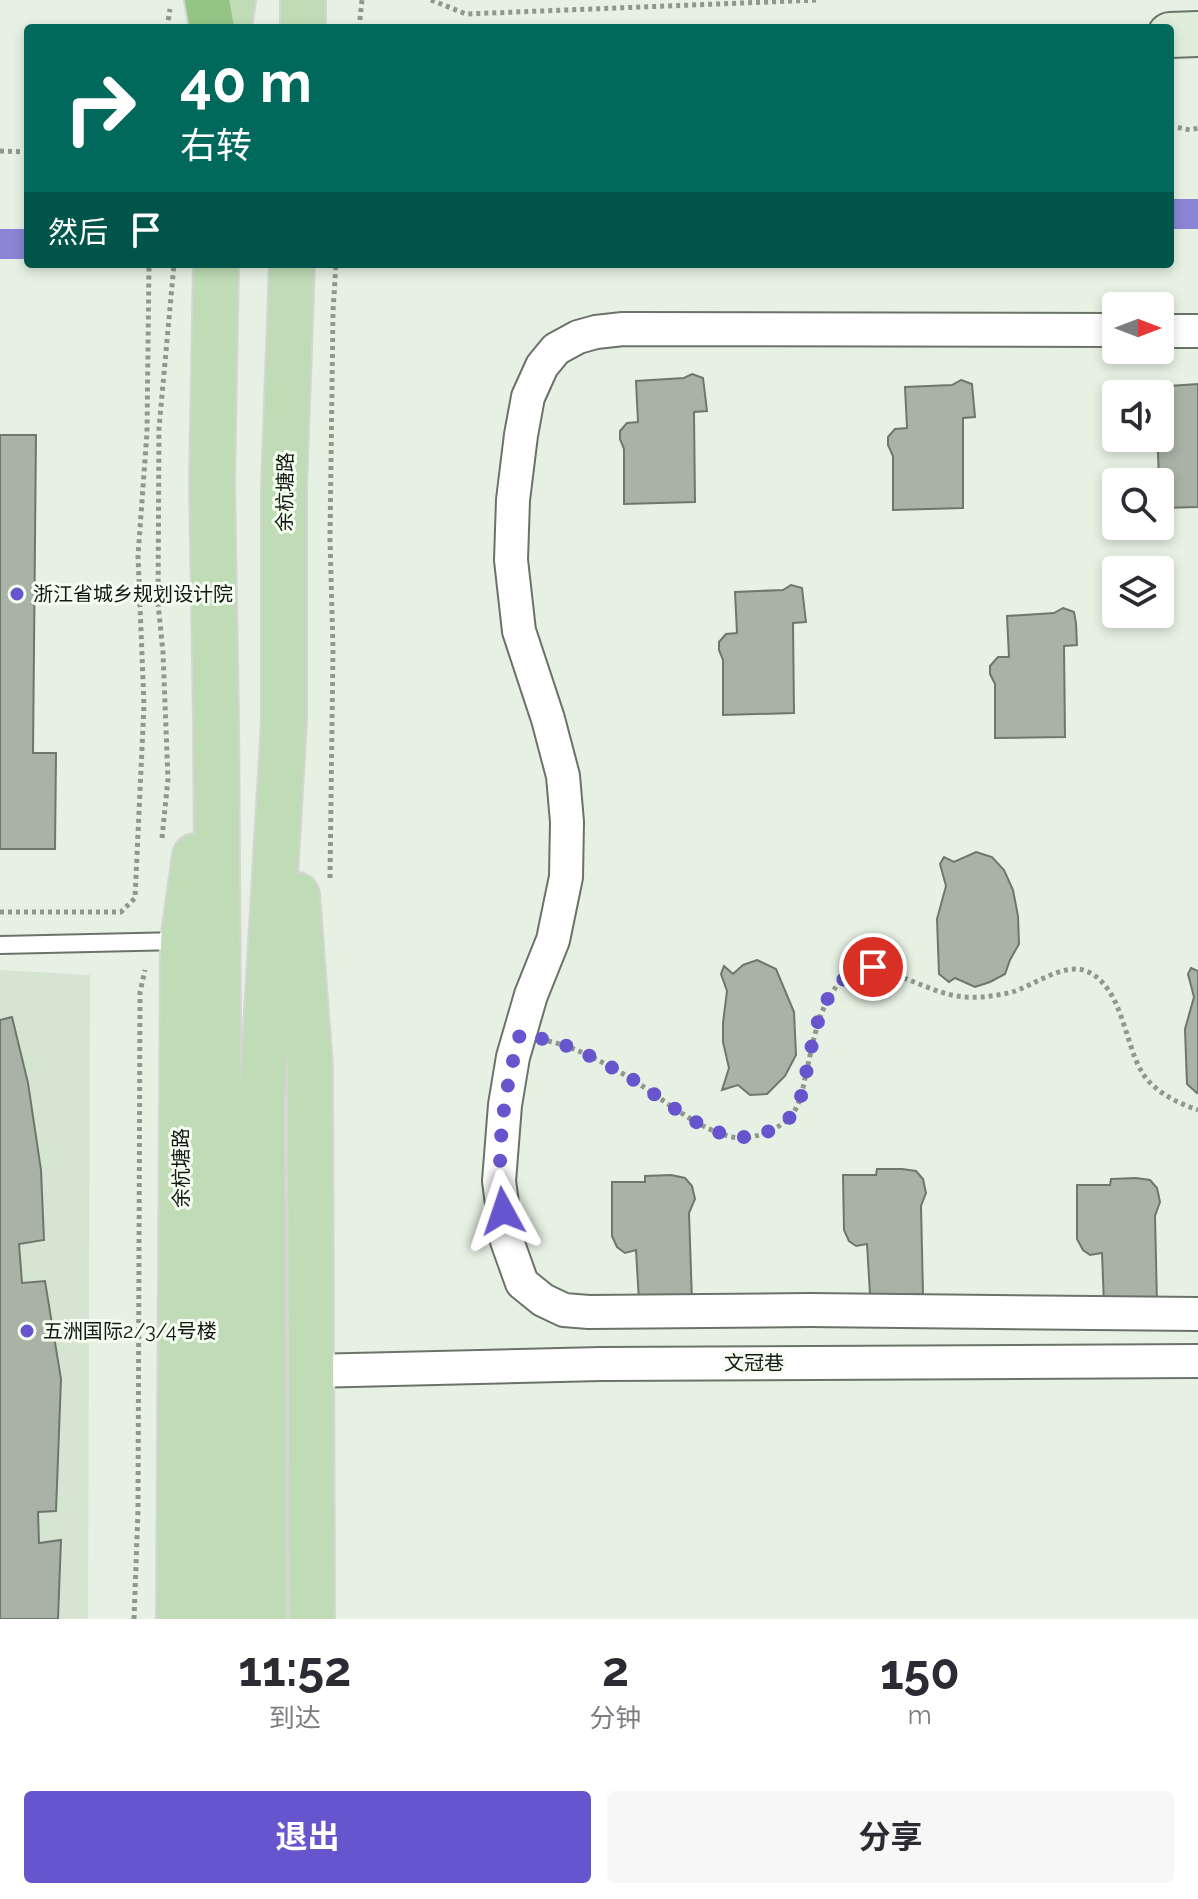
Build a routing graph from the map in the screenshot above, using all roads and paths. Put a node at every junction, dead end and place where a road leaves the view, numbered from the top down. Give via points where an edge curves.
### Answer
1 (171, 0) edge
2 (207, 0) edge
3 (233, 0) edge
4 (303, 0) edge
5 (362, 0) edge
6 (818, 0) edge
7 (435, 1) edge
8 (168, 24) edge
9 (211, 24) edge
10 (230, 24) edge
11 (303, 24) edge
12 (359, 24) edge
13 (1198, 34) edge
14 (1174, 35) edge
15 (1174, 127) edge
16 (1198, 128) edge
17 (0, 151) edge
18 (24, 152) edge
19 (149, 268) edge
20 (216, 268) edge
21 (292, 268) edge
22 (1102, 330) edge
23 (1174, 331) edge
24 (1198, 331) edge
25 (216, 719) junction
26 (284, 721) junction
27 (0, 912) edge
28 (183, 941) junction
29 (0, 945) edge
30 (520, 1034) junction
31 (1198, 1110) edge
32 (1198, 1314) edge
33 (1198, 1361) edge
34 (310, 1371) junction
35 (179, 1619) edge
36 (222, 1619) edge
37 (264, 1619) edge
38 (312, 1619) edge

1 - 8 path
2 - 9 highway
3 - 10 main road
4 - 11 main road
5 - 12 path
6 - 7 path via 466,14
13 - 14 main road
15 - 16 path
17 - 18 path
19 - 27 path via 147,432 138,556 144,705 135,898 121,912
20 - 25 main road, 余杭塘路
21 - 26 main road, 余杭塘路 via 284,487
22 - 30 street via 623,329 587,334 556,349 528,397 513,500 511,560 519,631 563,776 566,877 553,940
23 - 24 street
25 - 28 main road, 余杭塘路
25 - 36 main road, 余杭塘路
26 - 34 main road, 余杭塘路 via 310,1067
26 - 37 main road, 余杭塘路 via 262,1098
28 - 29 lane
28 - 35 main road, 余杭塘路
30 - 31 path via 566,1045 625,1075 708,1129 741,1138 762,1134 794,1114 826,999 858,969 873,967 954,996 981,998 1073,969 1101,981 1116,1003 1144,1075 1160,1092
30 - 32 street via 505,1105 499,1181 507,1241 522,1283 564,1310
33 - 34 street, 文冠巷 via 617,1363
34 - 38 main road, 余杭塘路

